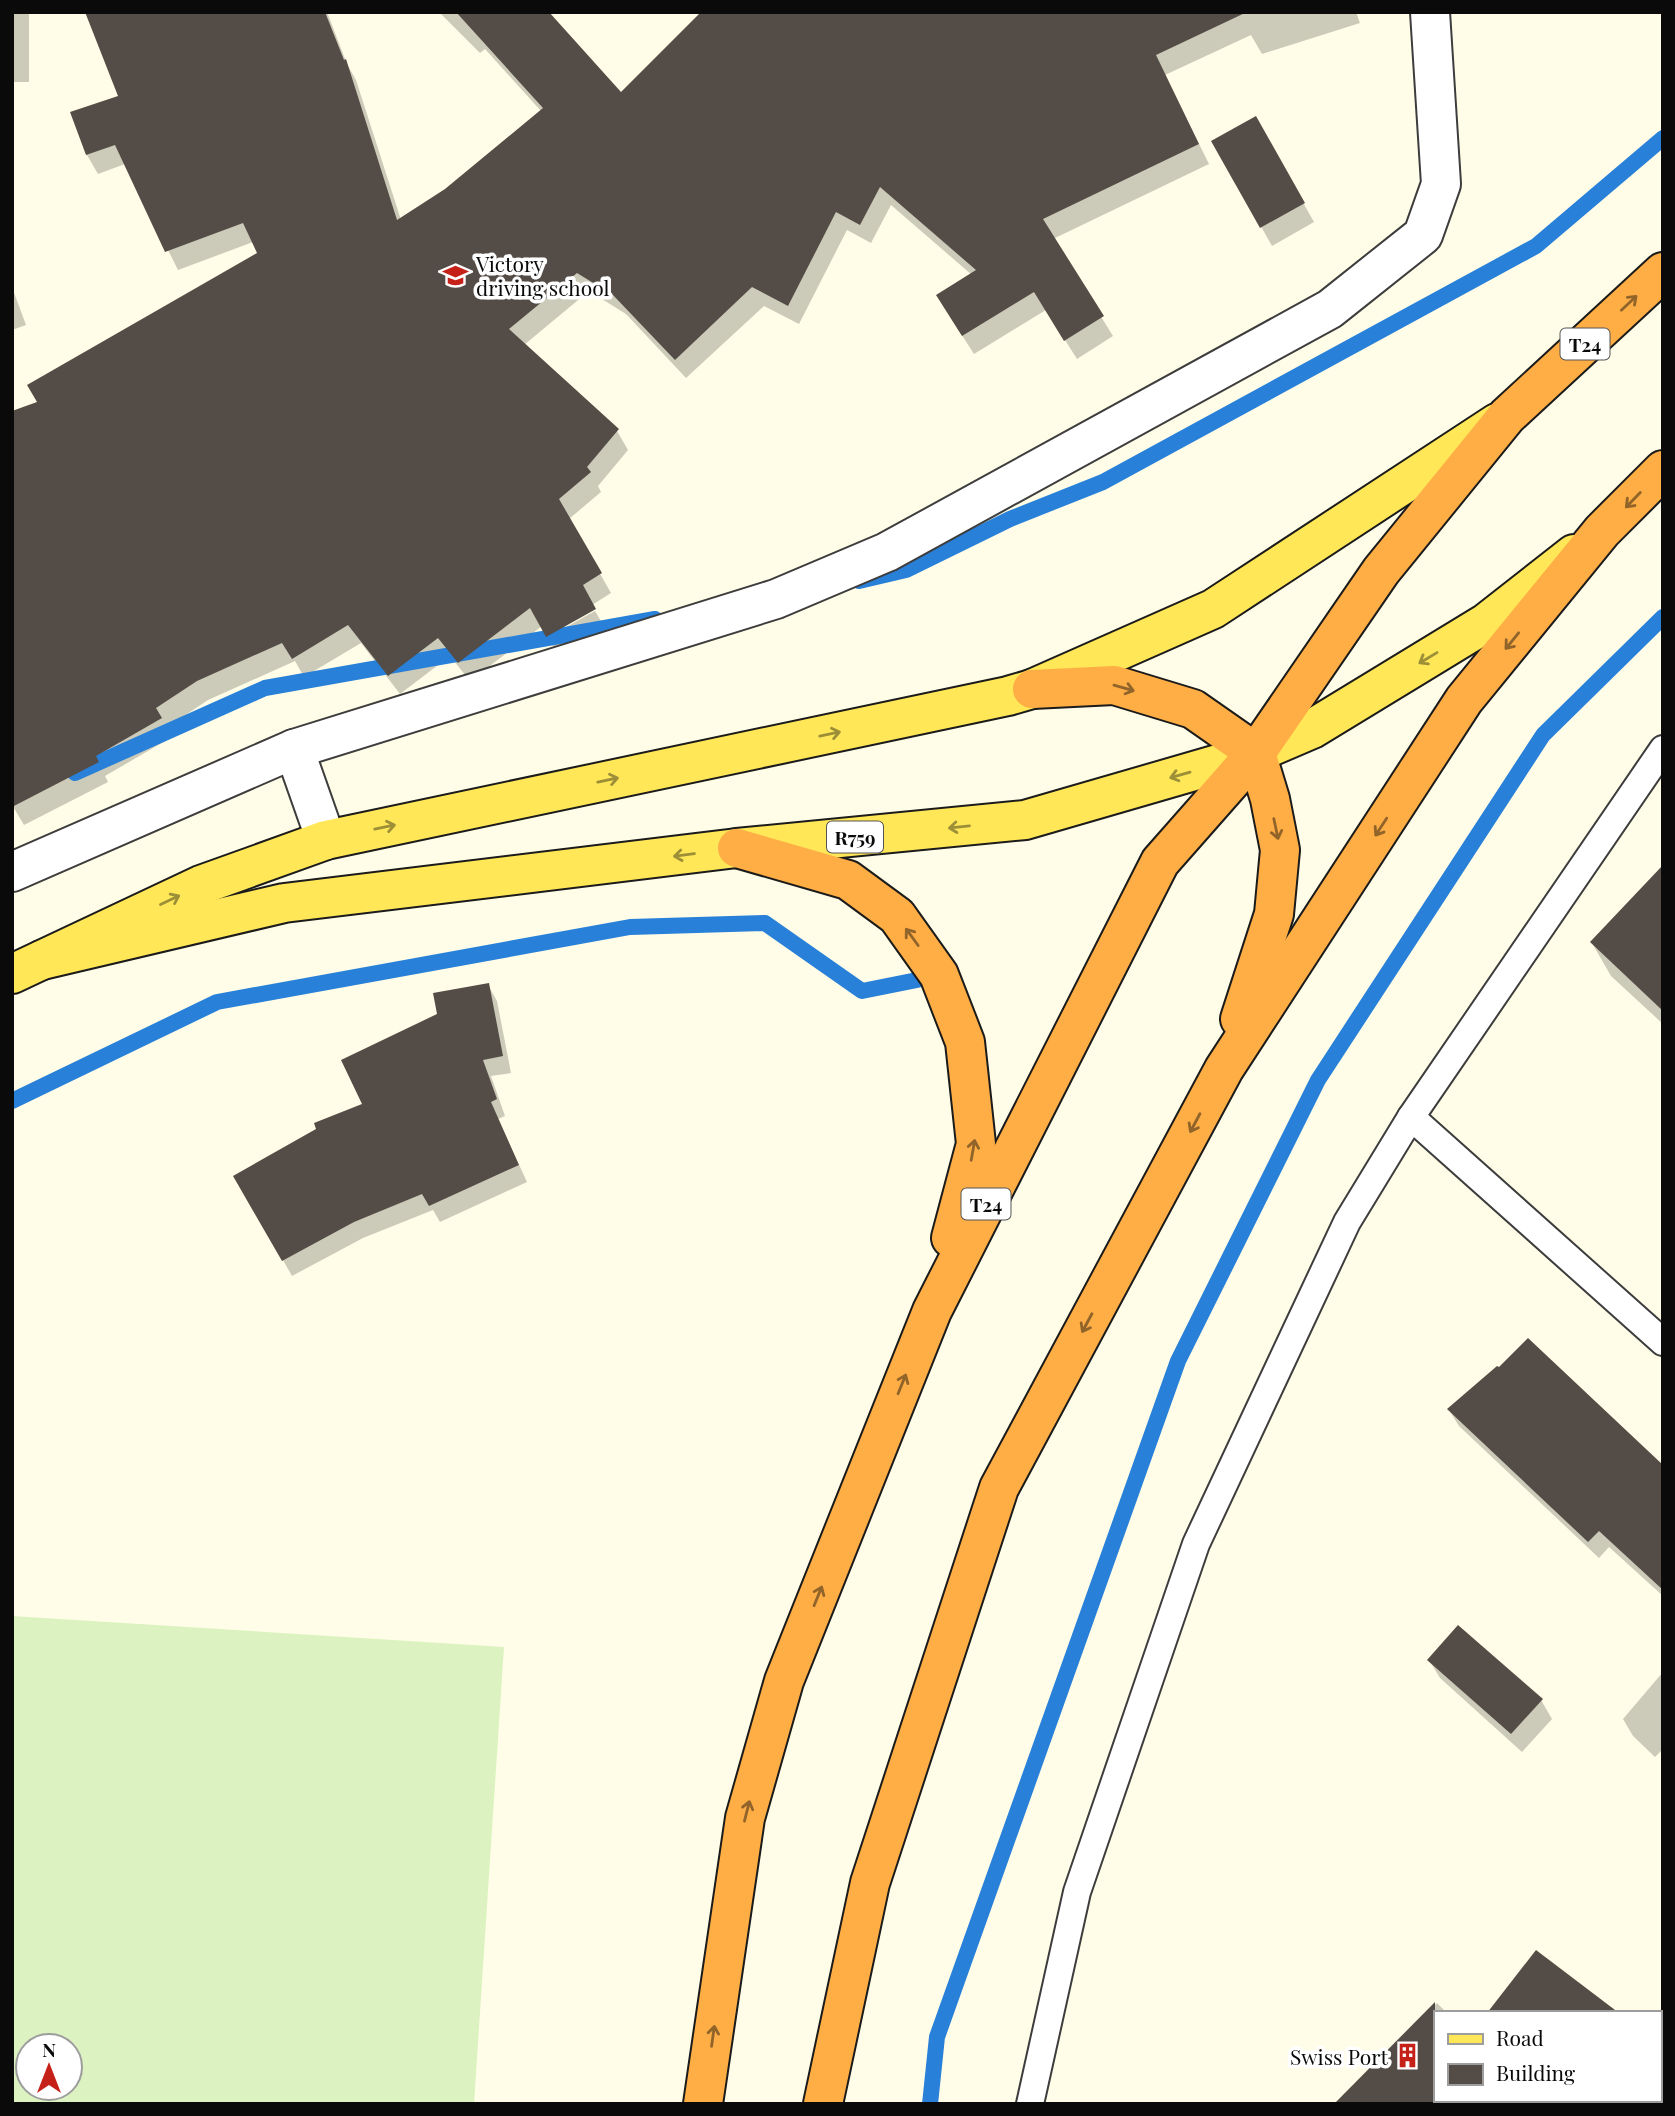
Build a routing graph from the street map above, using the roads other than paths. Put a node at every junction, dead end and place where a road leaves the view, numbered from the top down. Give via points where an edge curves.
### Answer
1 (1430, 12) edge
2 (1663, 272) edge
3 (1507, 416) junction
4 (1663, 470) edge
5 (1602, 531) junction
6 (1032, 688) junction
7 (294, 749) junction
8 (1663, 749) edge
9 (1256, 753) junction
10 (326, 839) junction
11 (737, 848) junction
12 (12, 872) edge
13 (27, 967) edge
14 (1224, 1069) junction
15 (1411, 1117) junction
16 (932, 1311) junction
17 (1663, 1342) edge
18 (703, 2104) edge
19 (823, 2104) edge
20 (1030, 2104) edge

1 - 7 street via 1441,184 1423,235 1330,309 887,552 776,599
3 -> 2 highway, T24
3 - 6 main road, R759 via 1213,609
3 - 9 highway, T24 via 1381,571
4 -> 5 highway
5 -> 9 main road, R759 via 1486,623 1312,729
5 -> 14 highway via 1464,700
6 -> 9 highway via 1114,685 1192,709
10 -> 6 main road, R759
7 - 10 street
7 - 12 street
8 - 15 lane
9 -> 11 main road, R759 via 1025,820
9 -> 14 highway via 1280,850 1274,914
9 - 16 highway, T24 via 1160,862
13 -> 10 main road, R759 via 201,885
11 -> 13 main road, R759 via 284,903
16 -> 11 highway via 976,1144 965,1042 939,975 897,916 848,880
14 -> 19 highway via 999,1489 870,1883
15 - 17 lane
15 - 20 lane via 1347,1222 1196,1544 1077,1892
18 -> 16 highway, T24 via 745,1818 783,1681

